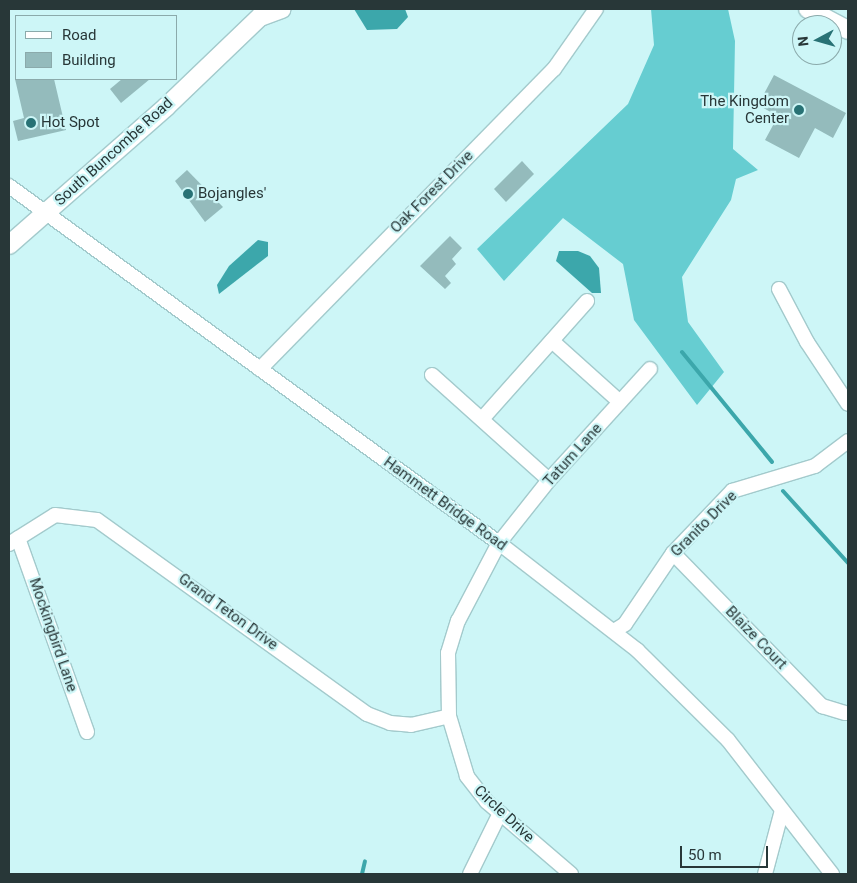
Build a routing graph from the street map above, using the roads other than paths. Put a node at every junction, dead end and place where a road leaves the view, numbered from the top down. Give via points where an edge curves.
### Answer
1 (282, 9) edge
2 (596, 9) edge
3 (808, 9) edge
4 (262, 13) edge
5 (848, 30) edge
6 (9, 186) edge
7 (46, 213) junction
8 (9, 245) edge
9 (780, 289) dead end
10 (587, 302) dead end
11 (552, 341) junction
12 (260, 369) junction
13 (650, 369) dead end
14 (432, 375) dead end
15 (620, 402) junction
16 (848, 404) edge
17 (482, 419) junction
18 (848, 441) edge
19 (549, 480) junction
20 (14, 541) edge
21 (499, 543) junction
22 (673, 553) junction
23 (614, 631) junction
24 (845, 713) dead end
25 (449, 716) junction
26 (87, 732) dead end
27 (782, 810) junction
28 (500, 813) junction
29 (470, 874) edge
30 (571, 874) edge
31 (765, 874) edge
32 (832, 874) edge

1 - 4 main road, South Buncombe Road
2 - 12 street, Oak Forest Drive via 554,69
3 - 5 main road
4 - 7 main road, South Buncombe Road
6 - 7 street, Hammett Bridge Road
7 - 8 main road, South Buncombe Road
7 - 12 street, Hammett Bridge Road
9 - 16 street via 807,342
10 - 11 street
11 - 15 street
11 - 17 street
12 - 21 street, Hammett Bridge Road
13 - 15 street, Tatum Lane
14 - 17 street
15 - 19 street, Tatum Lane
17 - 19 street
18 - 22 street, Granito Drive via 815,466 732,491
19 - 21 street, Tatum Lane
20 - 25 street, Grand Teton Drive via 55,515 97,520 367,714 390,723 411,725
20 - 26 street, Mockingbird Lane
21 - 23 street, Hammett Bridge Road
21 - 25 street, Circle Drive via 452,636 447,667
22 - 23 street, Granito Drive via 625,624
22 - 24 street, Blaize Court via 822,706
23 - 27 street, Hammett Bridge Road via 700,709
25 - 28 street, Circle Drive via 467,776
27 - 31 street
27 - 32 street, Hammett Bridge Road
28 - 29 street
28 - 30 street, Circle Drive

